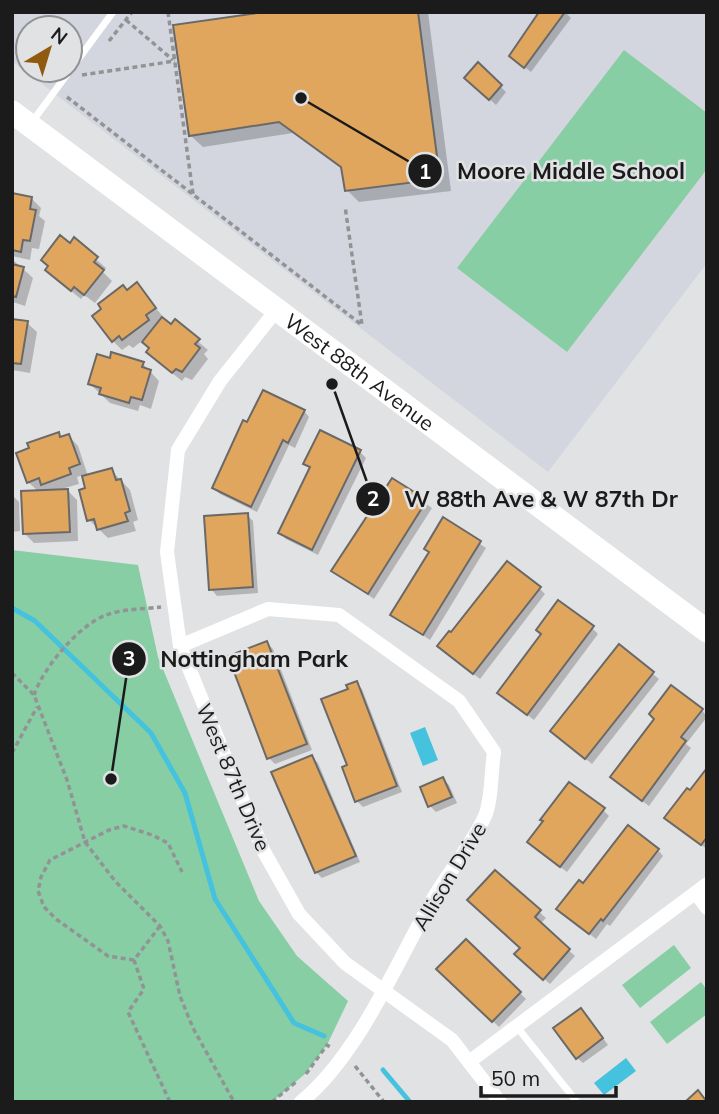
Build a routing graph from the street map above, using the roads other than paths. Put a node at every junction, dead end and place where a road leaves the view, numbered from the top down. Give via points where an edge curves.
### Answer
1 (113, 12) edge
2 (21, 118) edge
3 (278, 308) junction
4 (707, 631) edge
5 (180, 646) junction
6 (702, 889) edge
7 (707, 908) edge
8 (383, 992) junction
9 (517, 1026) junction
10 (469, 1062) junction
11 (301, 1102) edge
12 (500, 1102) edge
13 (577, 1102) edge

1 - 2 lane
2 - 3 main road, West 88th Avenue
3 - 4 main road, West 88th Avenue
3 - 5 street, West 87th Drive via 220,381 178,450 167,552
5 - 8 street, West 87th Drive via 263,850 299,914 345,963
5 - 8 street, Allison Drive via 268,609 339,615 459,701 494,752 486,814
6 - 7 street
6 - 9 street
8 - 10 street, West 87th Drive via 452,1040
8 - 11 street, Allison Drive via 343,1055
9 - 10 street
9 - 13 lane
10 - 12 street, West 87th Drive

